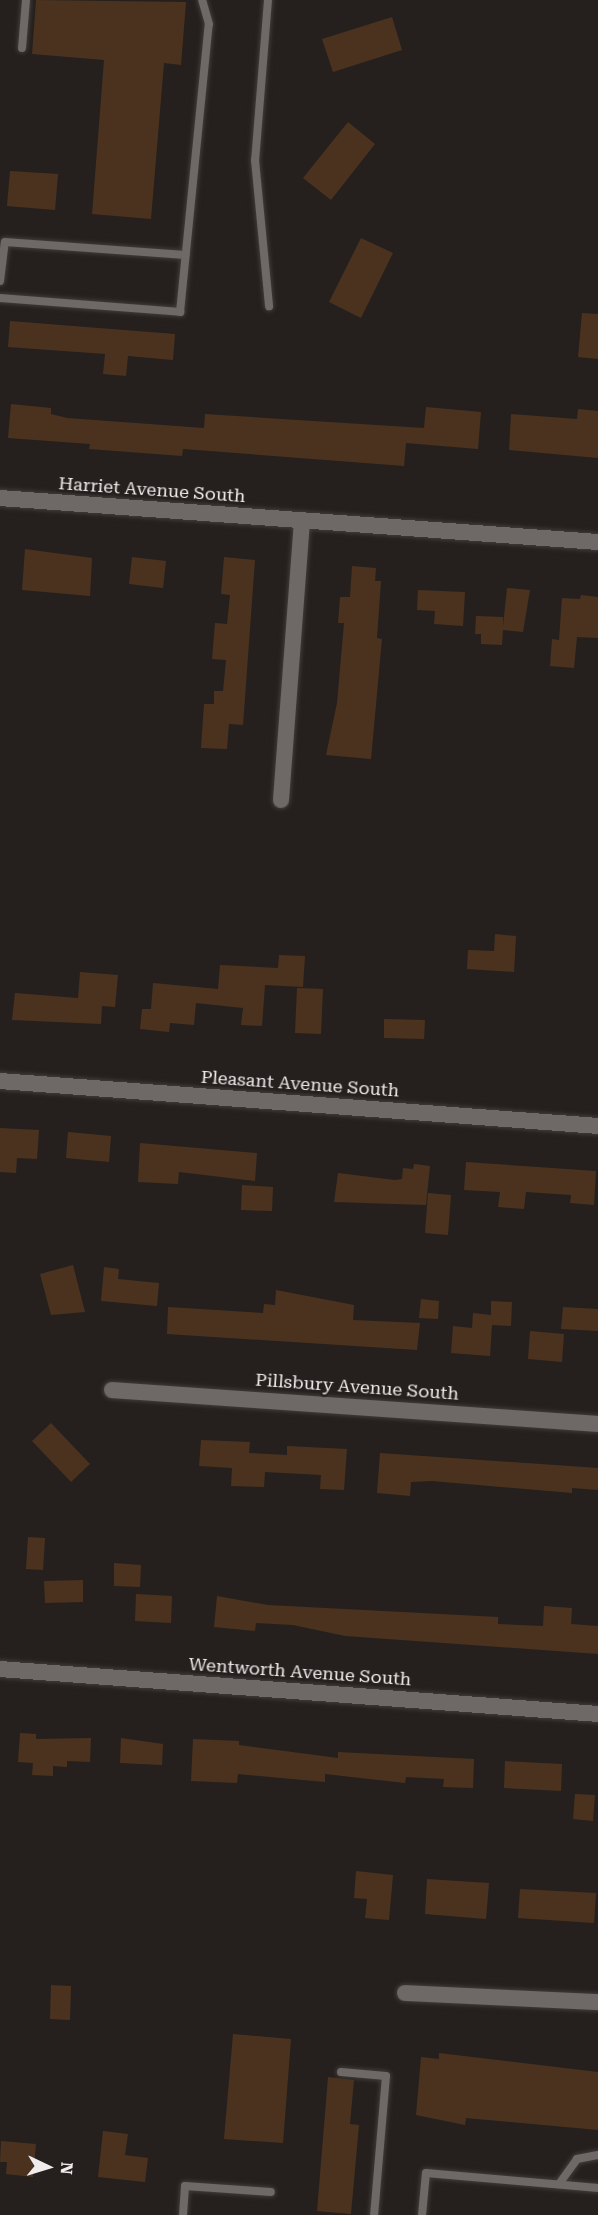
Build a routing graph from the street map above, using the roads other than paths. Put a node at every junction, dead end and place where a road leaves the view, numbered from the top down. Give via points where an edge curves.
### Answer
1 (26, 0) edge
2 (202, 0) edge
3 (268, 0) edge
4 (22, 48) dead end
5 (186, 255) junction
6 (0, 281) edge
7 (0, 298) edge
8 (268, 306) dead end
9 (0, 498) edge
10 (302, 521) junction
11 (598, 542) edge
12 (281, 800) dead end
13 (0, 1081) edge
14 (598, 1126) edge
15 (112, 1390) dead end
16 (598, 1424) edge
17 (0, 1669) edge
18 (598, 1714) edge
19 (405, 1993) dead end
20 (598, 2002) edge
21 (340, 2072) dead end
22 (598, 2155) edge
23 (559, 2184) junction
24 (598, 2188) edge
25 (271, 2192) dead end
26 (183, 2215) edge
27 (374, 2215) edge
28 (422, 2215) edge

1 - 4 lane
2 - 5 lane via 209,24
3 - 8 lane via 255,160
5 - 6 lane via 5,242
5 - 7 lane via 180,312
9 - 10 street, Harriet Avenue South
10 - 11 street, Harriet Avenue South
10 - 12 street
13 - 14 street, Pleasant Avenue South
15 - 16 street, Pillsbury Avenue South
17 - 18 street, Wentworth Avenue South
19 - 20 street
21 - 27 lane via 386,2076
22 - 23 lane via 577,2159
23 - 24 lane
23 - 28 lane via 426,2173
25 - 26 lane via 185,2186

